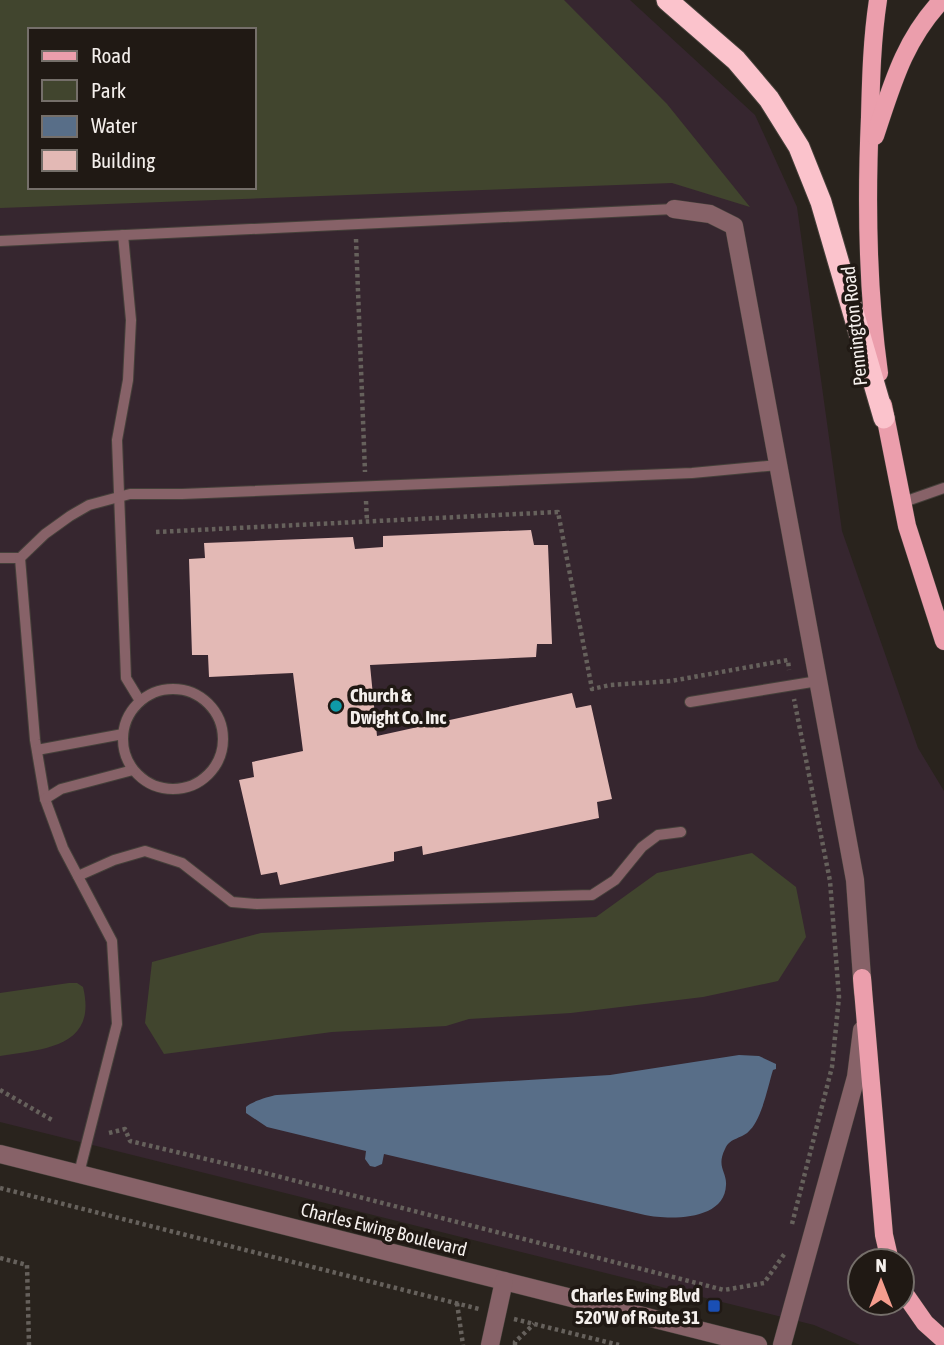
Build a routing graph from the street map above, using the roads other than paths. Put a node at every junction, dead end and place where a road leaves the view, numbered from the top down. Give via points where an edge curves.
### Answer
1 (667, 0) edge
2 (878, 0) edge
3 (942, 0) edge
4 (868, 156) junction
5 (674, 209) joint
6 (123, 235) junction
7 (0, 241) edge
8 (884, 418) junction
9 (778, 465) junction
10 (944, 488) edge
11 (118, 496) junction
12 (901, 503) junction
13 (0, 558) edge
14 (20, 558) junction
15 (944, 641) edge
16 (818, 681) junction
17 (140, 701) junction
18 (690, 702) dead end
19 (123, 734) junction
20 (37, 750) junction
21 (134, 770) junction
22 (45, 799) junction
23 (681, 832) dead end
24 (78, 876) junction
25 (862, 978) junction
26 (0, 1154) edge
27 (79, 1173) junction
28 (887, 1247) edge
29 (504, 1281) junction
30 (916, 1310) edge
31 (944, 1340) edge
32 (490, 1345) edge
33 (758, 1345) edge
34 (782, 1345) edge

1 - 8 highway via 736,60 769,99 799,147 821,202
2 - 4 main road, Pennington Road
3 - 4 main road via 908,44
4 - 8 main road, Pennington Road via 866,231
5 - 6 lane
5 - 9 street via 710,214 734,226
6 - 7 lane
6 - 11 lane via 131,320 128,380 117,440
8 - 12 main road, Pennington Road
9 - 11 lane
9 - 16 street
10 - 12 lane
11 - 14 lane via 70,516
11 - 17 lane via 126,678
12 - 15 main road, Pennington Road
13 - 14 lane
14 - 20 lane
16 - 18 lane
16 - 25 street via 855,880
17 - 19 lane
17 - 21 lane via 155,692 189,691 215,712 223,744 209,774 179,789 146,782
19 - 20 lane
19 - 21 lane
20 - 22 lane
21 - 22 lane via 61,789
22 - 24 lane
23 - 24 lane via 658,835 615,880 592,895 232,902 182,863 145,851
24 - 27 lane via 112,941 117,1024
25 - 28 main road
25 - 34 street via 856,1077
26 - 27 street, Charles Ewing Boulevard
27 - 29 street, Charles Ewing Boulevard
29 - 32 street
29 - 33 street, Charles Ewing Boulevard
30 - 31 main road

